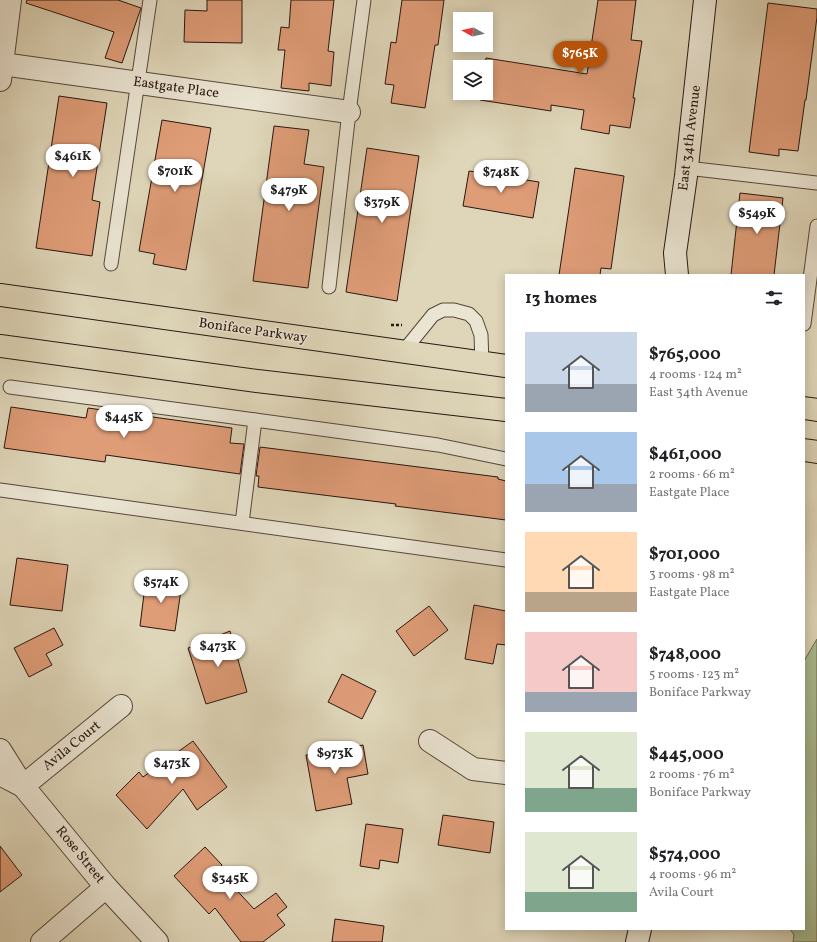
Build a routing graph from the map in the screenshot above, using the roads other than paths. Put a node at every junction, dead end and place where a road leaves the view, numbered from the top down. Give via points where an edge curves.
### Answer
1 (10, 0) edge
2 (150, 0) edge
3 (364, 0) edge
4 (705, 0) edge
5 (1, 72) edge
6 (138, 82) junction
7 (349, 112) junction
8 (686, 168) junction
9 (817, 184) edge
10 (817, 226) edge
11 (111, 264) dead end
12 (677, 274) edge
13 (329, 287) dead end
14 (0, 295) edge
15 (805, 316) edge
16 (0, 346) edge
17 (403, 352) junction
18 (482, 363) junction
19 (505, 366) edge
20 (10, 387) dead end
21 (805, 408) edge
22 (505, 410) edge
23 (817, 410) edge
24 (255, 420) junction
25 (805, 450) edge
26 (817, 452) edge
27 (505, 459) edge
28 (0, 490) edge
29 (242, 523) junction
30 (505, 560) edge
31 (121, 706) dead end
32 (430, 741) dead end
33 (0, 750) edge
34 (505, 773) edge
35 (0, 774) edge
36 (23, 786) junction
37 (106, 887) junction
38 (640, 930) edge
39 (42, 942) edge
40 (156, 942) edge
41 (638, 942) edge

1 - 5 street
2 - 6 lane
3 - 7 lane
4 - 8 street, East 34th Avenue
5 - 6 street, Eastgate Place
6 - 7 street, Eastgate Place
6 - 11 lane
7 - 13 lane
8 - 9 lane
8 - 12 street, East 34th Avenue via 675,253
10 - 15 lane
14 - 17 main road, Boniface Parkway
16 - 22 main road via 257,381
17 - 18 main road, Boniface Parkway
17 - 18 lane via 433,315 443,310 454,310 468,314 476,321 481,335
18 - 19 main road, Boniface Parkway
20 - 24 lane
21 - 23 main road
24 - 27 lane via 438,445
24 - 29 lane
25 - 26 main road
28 - 29 lane
29 - 30 lane
31 - 36 street, Avila Court
32 - 34 street via 473,769
33 - 36 street
35 - 36 street, Rose Street
36 - 37 street, Rose Street
37 - 39 street
37 - 40 street, Rose Street
38 - 41 street

